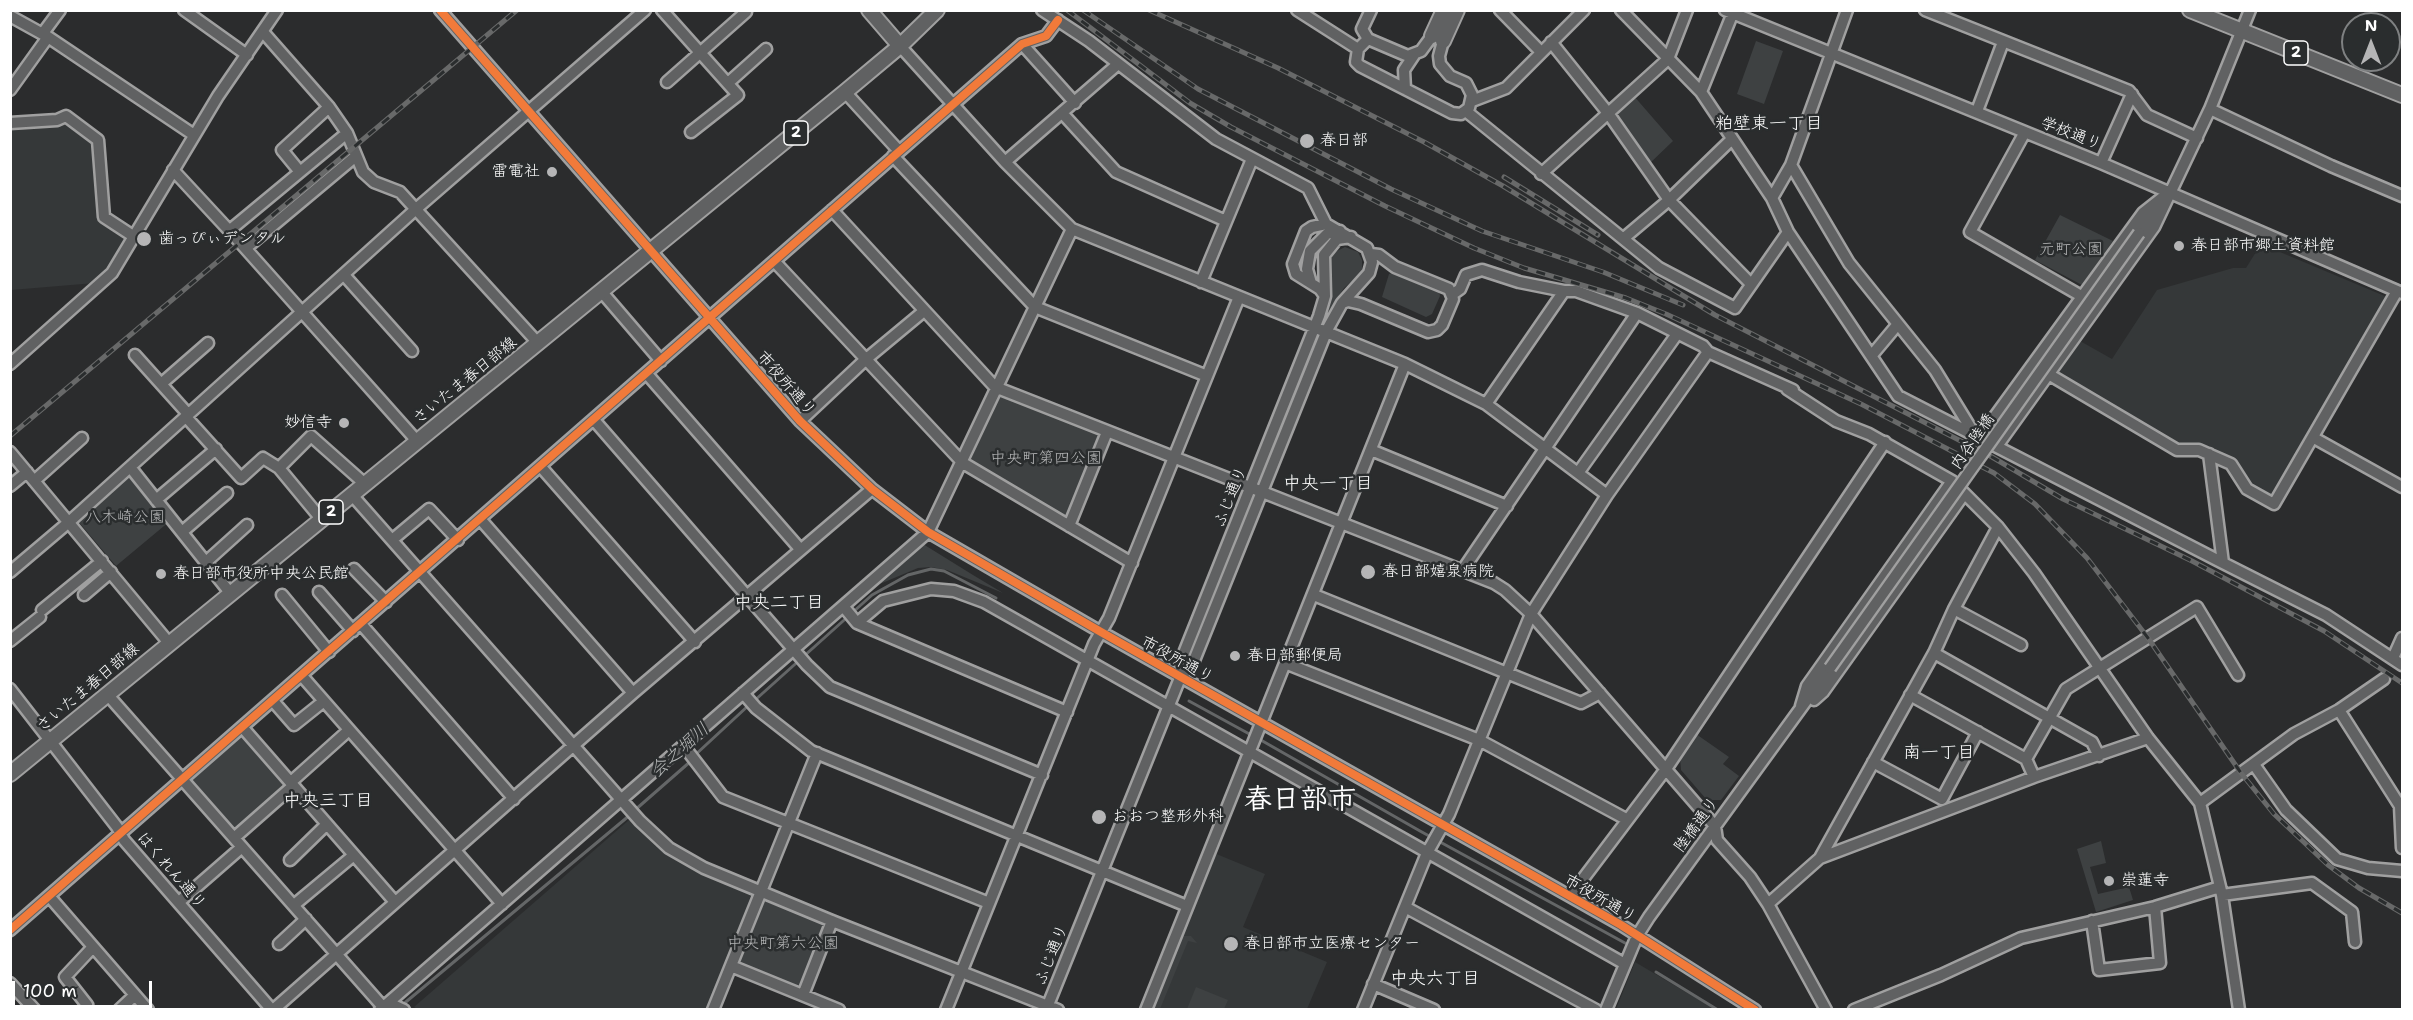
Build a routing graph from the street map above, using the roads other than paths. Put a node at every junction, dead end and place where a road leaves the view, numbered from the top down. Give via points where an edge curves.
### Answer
1 (60, 10) edge
2 (184, 10) edge
3 (277, 10) edge
4 (440, 10) edge
5 (645, 10) edge
6 (662, 10) edge
7 (870, 10) edge
8 (937, 10) edge
9 (1042, 10) edge
10 (1297, 10) edge
11 (1371, 10) edge
12 (1444, 10) edge
13 (1457, 10) edge
14 (1584, 10) edge
15 (1621, 10) edge
16 (1687, 10) edge
17 (1847, 10) edge
18 (1925, 10) edge
19 (2190, 10) edge
20 (2250, 10) edge
21 (1504, 11) edge
22 (746, 12) dead end
23 (1730, 12) edge
24 (10, 16) edge
25 (1058, 20) junction
26 (2243, 31) junction
27 (263, 32) junction
28 (46, 35) junction
29 (1437, 38) junction
30 (1368, 39) junction
31 (1551, 42) junction
32 (2003, 42) junction
33 (1022, 44) junction
34 (900, 46) junction
35 (766, 49) dead end
36 (1358, 49) junction
37 (1541, 52) junction
38 (1833, 52) junction
39 (701, 53) junction
40 (247, 55) junction
41 (1414, 55) junction
42 (1668, 59) junction
43 (1118, 64) junction
44 (667, 82) dead end
45 (728, 83) junction
46 (1405, 89) junction
47 (10, 90) edge
48 (845, 92) junction
49 (1701, 92) junction
50 (2132, 94) junction
51 (2403, 95) edge
52 (1472, 101) junction
53 (1075, 103) junction
54 (954, 104) junction
55 (329, 107) junction
56 (2210, 109) junction
57 (527, 111) junction
58 (1467, 111) junction
59 (1977, 111) junction
60 (1608, 113) junction
61 (1063, 114) junction
62 (10, 123) edge
63 (691, 132) dead end
64 (2025, 132) junction
65 (347, 133) junction
66 (194, 135) junction
67 (2197, 138) junction
68 (1732, 139) junction
69 (896, 154) junction
70 (356, 156) junction
71 (1252, 159) junction
72 (1005, 162) junction
73 (2101, 163) junction
74 (1791, 165) junction
75 (172, 170) junction
76 (300, 172) junction
77 (1541, 174) junction
78 (2170, 192) junction
79 (2403, 196) edge
80 (1772, 198) junction
81 (1669, 200) junction
82 (417, 209) junction
83 (832, 210) junction
84 (1226, 220) junction
85 (1326, 224) junction
86 (230, 230) junction
87 (1072, 230) junction
88 (1340, 231) junction
89 (1788, 232) junction
90 (134, 236) junction
91 (1352, 237) junction
92 (1624, 238) junction
93 (246, 248) junction
94 (651, 251) junction
95 (1371, 254) junction
96 (774, 261) junction
97 (344, 275) junction
98 (1201, 282) junction
99 (1311, 283) junction
100 (1751, 284) junction
101 (601, 291) junction
102 (1564, 291) junction
103 (2400, 292) edge
104 (1453, 294) junction
105 (1325, 296) junction
106 (1239, 297) junction
107 (2082, 297) junction
108 (1342, 303) junction
109 (1035, 307) junction
110 (924, 311) junction
111 (303, 313) junction
112 (1637, 313) junction
113 (710, 318) junction
114 (1898, 324) junction
115 (1314, 328) junction
116 (1326, 333) junction
117 (1677, 334) junction
118 (538, 343) junction
119 (208, 344) dead end
120 (412, 351) dead end
121 (1708, 352) junction
122 (1872, 355) junction
123 (135, 356) dead end
124 (865, 360) junction
125 (661, 361) junction
126 (10, 364) edge
127 (1405, 364) junction
128 (647, 374) junction
129 (2050, 375) junction
130 (1207, 376) junction
131 (161, 384) junction
132 (995, 387) junction
133 (1486, 404) junction
134 (187, 415) junction
135 (594, 420) junction
136 (800, 422) junction
137 (1107, 432) junction
138 (1977, 435) junction
139 (82, 438) dead end
140 (2314, 438) junction
141 (417, 441) junction
142 (1885, 442) junction
143 (1997, 446) junction
144 (1544, 447) junction
145 (216, 449) junction
146 (1371, 450) junction
147 (10, 452) edge
148 (2209, 454) junction
149 (1174, 459) junction
150 (963, 463) junction
151 (130, 467) junction
152 (541, 467) junction
153 (279, 468) junction
154 (1578, 473) junction
155 (31, 476) junction
156 (1952, 481) junction
157 (365, 484) junction
158 (10, 486) edge
159 (2403, 488) edge
160 (872, 489) junction
161 (1250, 489) junction
162 (227, 493) dead end
163 (1261, 493) junction
164 (1964, 494) junction
165 (352, 495) junction
166 (1607, 495) junction
167 (156, 500) junction
168 (1507, 506) junction
169 (322, 520) junction
170 (481, 520) junction
171 (69, 522) junction
172 (246, 525) dead end
173 (1340, 525) junction
174 (1069, 526) junction
175 (1998, 526) junction
176 (182, 532) junction
177 (928, 532) junction
178 (392, 540) junction
179 (458, 540) junction
180 (800, 549) junction
181 (102, 561) junction
182 (206, 562) junction
183 (1132, 563) junction
184 (2223, 563) junction
185 (354, 569) dead end
186 (1462, 571) junction
187 (10, 572) edge
188 (111, 572) junction
189 (420, 572) junction
190 (319, 592) dead end
191 (231, 594) junction
192 (84, 595) dead end
193 (282, 595) dead end
194 (1314, 595) junction
195 (747, 596) junction
196 (386, 602) junction
197 (844, 607) junction
198 (1954, 609) junction
199 (1532, 614) junction
200 (856, 621) junction
201 (357, 628) junction
202 (1101, 632) junction
203 (2403, 638) edge
204 (10, 641) edge
205 (695, 642) junction
206 (169, 643) junction
207 (2021, 645) dead end
208 (795, 650) junction
209 (329, 652) junction
210 (1934, 653) junction
211 (1089, 658) junction
212 (2398, 662) edge
213 (1285, 663) junction
214 (1830, 668) joint
215 (2100, 669) junction
216 (1506, 672) junction
217 (2238, 675) dead end
218 (302, 676) junction
219 (2384, 680) dead end
220 (1179, 681) junction
221 (10, 689) edge
222 (633, 693) junction
223 (1600, 693) junction
224 (107, 694) junction
225 (744, 695) junction
226 (1910, 695) junction
227 (273, 701) junction
228 (324, 701) junction
229 (1170, 703) junction
230 (2339, 710) junction
231 (1067, 712) junction
232 (1798, 715) junction
233 (2048, 717) junction
234 (1261, 726) junction
235 (243, 728) junction
236 (349, 730) junction
237 (1978, 732) junction
238 (2148, 738) junction
239 (1479, 740) junction
240 (50, 741) junction
241 (575, 747) junction
242 (685, 748) junction
243 (1251, 749) junction
244 (817, 753) junction
245 (2099, 756) junction
246 (2026, 759) junction
247 (1873, 762) junction
248 (2255, 766) junction
249 (1666, 769) junction
250 (10, 774) edge
251 (1042, 775) junction
252 (2034, 777) junction
253 (184, 779) junction
254 (292, 784) junction
255 (514, 799) junction
256 (1942, 799) junction
257 (624, 803) junction
258 (2200, 803) junction
259 (1941, 814) junction
260 (1626, 819) junction
261 (327, 824) junction
262 (789, 824) junction
263 (1715, 826) junction
264 (1441, 829) junction
265 (121, 834) junction
266 (1016, 837) junction
267 (234, 838) junction
268 (242, 847) junction
269 (2403, 848) edge
270 (455, 850) junction
271 (1428, 850) junction
272 (354, 855) junction
273 (1820, 858) junction
274 (290, 860) dead end
275 (2403, 871) edge
276 (1102, 872) junction
277 (761, 891) junction
278 (2221, 891) junction
279 (49, 896) junction
280 (1570, 896) junction
281 (395, 902) junction
282 (179, 903) junction
283 (989, 903) junction
284 (502, 904) junction
285 (1768, 904) junction
286 (294, 905) junction
287 (1187, 906) junction
288 (1405, 907) junction
289 (2155, 907) junction
290 (306, 919) junction
291 (832, 921) junction
292 (2092, 921) junction
293 (10, 930) edge
294 (1635, 940) junction
295 (2355, 942) dead end
296 (279, 944) dead end
297 (93, 947) junction
298 (337, 955) junction
299 (1626, 962) junction
300 (731, 966) junction
301 (962, 971) junction
302 (10, 983) edge
303 (1373, 984) junction
304 (803, 995) junction
305 (135, 996) junction
306 (386, 1006) edge
307 (1051, 1008) edge
308 (35, 1010) edge
309 (82, 1010) edge
310 (119, 1010) edge
311 (148, 1010) edge
312 (272, 1010) edge
313 (404, 1010) edge
314 (713, 1010) edge
315 (839, 1010) edge
316 (946, 1010) edge
317 (1146, 1010) edge
318 (1363, 1010) edge
319 (1434, 1010) edge
320 (1596, 1010) edge
321 (1606, 1010) edge
322 (1755, 1010) edge
323 (1826, 1010) edge
324 (1854, 1010) edge
325 (2239, 1010) edge

1 - 28 street
2 - 40 street
3 - 27 street
4 - 57 street, 市役所通り
5 - 57 street
6 - 39 street
7 - 34 main road
8 - 34 main road, さいたま春日部線 / 2
9 - 25 street
10 - 36 street
11 - 30 street via 1362,29
12 - 29 main road
13 - 29 main road
14 - 31 street
15 - 42 street
16 - 42 street
17 - 38 street
18 - 32 street
19 - 26 main road, 2
20 - 26 street
21 - 37 street
22 - 39 street
23 - 38 street, 学校通り
23 - 49 street
24 - 28 street
25 - 33 street via 1046,36
25 - 43 street
26 - 51 main road, 2
26 - 56 street
27 - 40 street
27 - 55 street
28 - 47 street
28 - 66 street
29 - 41 street
29 - 52 street via 1440,64 1450,76 1466,83
30 - 36 street
30 - 41 street
31 - 37 street
31 - 60 street
32 - 50 street
32 - 59 street
33 - 53 street
33 - 54 street
34 - 48 main road, さいたま春日部線 / 2
34 - 54 street
35 - 45 street
36 - 46 street via 1356,62 1360,66
37 - 52 street via 1506,88
38 - 59 street, 学校通り
38 - 74 street
39 - 44 street
39 - 45 street
40 - 66 street
41 - 46 street via 1404,70
42 - 49 street
42 - 60 street
43 - 53 street
43 - 71 street via 1216,139
45 - 63 street via 738,95
46 - 58 street via 1452,113
48 - 69 street
48 - 94 main road, さいたま春日部線 / 2
49 - 68 street
50 - 67 street via 2147,115
50 - 73 street
52 - 58 street
53 - 61 street
54 - 69 street
54 - 72 street
55 - 65 street
55 - 76 street via 282,150
56 - 67 street
56 - 79 street
57 - 82 street
57 - 94 street, 市役所通り
58 - 77 street
59 - 64 street, 学校通り
60 - 77 street
60 - 81 street
61 - 72 street
61 - 84 street via 1116,172
62 - 90 street via 66,116 98,140 104,217
64 - 73 street, 学校通り
64 - 107 street via 1970,232
65 - 70 street
65 - 76 street
66 - 75 street
67 - 78 street
68 - 80 street
68 - 81 street
69 - 83 street
69 - 109 street
70 - 82 street via 363,172 374,182 400,192
70 - 93 street
71 - 84 street
71 - 85 street via 1308,188
72 - 87 street
73 - 78 street, 学校通り
74 - 80 street
74 - 114 street via 1849,263
75 - 86 street
75 - 90 street
76 - 86 street
77 - 92 street
78 - 103 street, 学校通り
78 - 107 street via 2144,213
78 - 129 street via 2154,226
78 - 214 street, 内谷陸橋, bridge
80 - 89 street
81 - 92 street
81 - 100 street
82 - 97 street
82 - 118 street
83 - 96 street
83 - 110 street
84 - 98 street
85 - 88 street
85 - 99 street via 1306,231 1293,264 1296,274
86 - 93 street
87 - 98 street
87 - 109 street
88 - 91 street
88 - 99 street via 1321,238 1310,251 1307,269
89 - 100 street
89 - 122 street
90 - 126 street via 102,284
91 - 95 street
91 - 105 street via 1337,239 1327,249 1323,263
92 - 100 street via 1659,268 1735,308
93 - 111 street
94 - 101 main road, さいたま春日部線 / 2
94 - 113 street, 市役所通り
95 - 104 street
95 - 108 street, ふじ通り via 1369,273
96 - 113 street
96 - 124 street
97 - 111 street
97 - 120 street
98 - 106 street
99 - 105 street
101 - 118 main road, さいたま春日部線 / 2
101 - 125 street
102 - 104 street via 1482,270 1466,275
102 - 112 street via 1576,291
102 - 133 street
103 - 140 street
104 - 108 street via 1442,325 1428,332 1362,304
105 - 115 street, ふじ通り
106 - 115 street
106 - 130 street
107 - 138 street
108 - 116 street, ふじ通り
109 - 130 street
109 - 132 street
110 - 124 street
110 - 132 street
111 - 134 street
111 - 141 street
112 - 117 street
112 - 144 street
113 - 125 street
113 - 136 street, 市役所通り
114 - 122 street
114 - 138 street via 1935,370
115 - 116 street
115 - 161 street, ふじ通り
116 - 127 street
116 - 163 street, ふじ通り
117 - 121 street
117 - 154 street
118 - 141 main road, さいたま春日部線 / 2
119 - 131 street
121 - 142 street via 1786,389 1836,421
121 - 166 street
122 - 138 street via 1898,396
123 - 131 street
124 - 136 street
124 - 150 street
125 - 128 street
127 - 133 street
127 - 146 street
128 - 135 street
128 - 180 street
129 - 143 street
129 - 148 street via 2176,450 2190,448
130 - 149 street
131 - 134 street
132 - 137 street
132 - 150 street
133 - 144 street
134 - 145 street
134 - 151 street
135 - 152 street
135 - 195 street
136 - 160 street, 市役所通り
137 - 149 street
137 - 174 street
138 - 143 street
139 - 155 street
140 - 148 street via 2274,504 2247,489 2231,464
140 - 159 street
141 - 157 main road, さいたま春日部線 / 2
142 - 156 street
142 - 249 street
143 - 184 street
144 - 154 street
144 - 168 street
145 - 153 street via 241,478 263,458
145 - 167 street
146 - 168 street
146 - 173 street
147 - 155 street
148 - 184 street
149 - 161 street
149 - 183 street
150 - 174 street
150 - 177 street
151 - 167 street
151 - 171 street
152 - 170 street
152 - 205 street
153 - 157 street via 311,435
153 - 169 street
154 - 166 street
155 - 158 street
155 - 171 street
156 - 164 street
156 - 232 street via 1807,686
157 - 165 main road, さいたま春日部線 / 2
160 - 177 street, 市役所通り
160 - 180 street
161 - 163 street
161 - 220 street, ふじ通り via 1182,658
162 - 176 street
163 - 173 street
163 - 220 street, ふじ通り via 1193,663
164 - 175 street
164 - 232 street via 1823,692
165 - 169 main road, さいたま春日部線 / 2
165 - 178 street
166 - 199 street
167 - 176 street
168 - 186 street
169 - 191 main road, さいたま春日部線 / 2
170 - 179 street
170 - 222 street
171 - 181 street
171 - 187 street
172 - 182 street
173 - 186 street
173 - 194 street
174 - 183 street
175 - 198 street
175 - 215 street
176 - 182 street
177 - 197 street
177 - 202 street, 市役所通り
178 - 179 street via 429,509
178 - 189 street
179 - 189 street
180 - 195 street
181 - 188 street
181 - 204 street
182 - 191 street
183 - 202 street
184 - 212 street via 2326,615
185 - 196 street
186 - 199 street via 1494,583
188 - 192 street
188 - 206 street
189 - 196 street
189 - 241 street
190 - 201 street
191 - 206 main road, さいたま春日部線 / 2
193 - 209 street
194 - 213 street
194 - 216 street
195 - 205 street
195 - 208 street
196 - 201 street
197 - 200 street
197 - 208 street
198 - 207 street
198 - 210 street
199 - 216 street
199 - 223 street
200 - 211 street via 883,601 931,589 954,591 984,602
200 - 231 street
201 - 209 street
201 - 255 street
202 - 211 street
202 - 220 street, 市役所通り
203 - 212 street
205 - 222 street
206 - 224 main road, さいたま春日部線 / 2
208 - 225 street
208 - 251 street via 830,687
209 - 218 street
210 - 226 street
210 - 233 street
211 - 229 street
211 - 231 street
213 - 234 street
213 - 239 street
214 - 232 street, 陸橋通り
215 - 217 street via 2197,607
215 - 233 street via 2066,689
215 - 238 street
216 - 223 street via 1581,703
216 - 239 street
218 - 227 street
218 - 228 street
219 - 230 street
220 - 229 street, ふじ通り
220 - 234 street, 市役所通り
221 - 240 street, はくれん通り
222 - 241 street
223 - 249 street
224 - 240 main road, さいたま春日部線 / 2
224 - 253 street
225 - 242 street
225 - 244 street
226 - 237 street
226 - 247 street
227 - 228 street via 294,725
227 - 235 street
228 - 236 street
229 - 243 street
229 - 276 street, ふじ通り
230 - 248 street via 2295,734
230 - 269 street via 2400,806
231 - 251 street
232 - 263 street, 陸橋通り
233 - 245 street via 2092,742
233 - 246 street
234 - 243 street
234 - 264 street, 市役所通り
235 - 253 street
235 - 254 street
236 - 254 street
236 - 270 street
237 - 246 street
237 - 256 street
238 - 245 street
238 - 258 street
239 - 260 street
239 - 264 street
240 - 250 main road, さいたま春日部線 / 2
240 - 265 street, はくれん通り
241 - 255 street
241 - 257 street
242 - 257 street
242 - 262 street via 723,797
243 - 271 street
243 - 287 street
244 - 262 street
244 - 266 street
245 - 252 street
246 - 252 street
247 - 256 street
247 - 273 street
248 - 258 street
248 - 275 street via 2286,810 2337,859 2368,868
249 - 260 street
249 - 263 street
251 - 266 street
252 - 259 street
253 - 265 street
253 - 267 street
254 - 261 street
254 - 267 street
255 - 270 street
256 - 259 street
257 - 277 street via 657,839 684,857
257 - 284 street
258 - 278 street
259 - 273 street
260 - 280 street
261 - 272 street
261 - 274 street
262 - 277 street
262 - 283 street
263 - 285 street via 1717,840
263 - 294 street, 陸橋通り
264 - 271 street
264 - 280 street, 市役所通り
265 - 279 street
265 - 282 street, はくれん通り
266 - 276 street
266 - 283 street
267 - 268 street
268 - 282 street
268 - 286 street
270 - 281 street
270 - 284 street
271 - 288 street
271 - 299 street
272 - 281 street
272 - 286 street
273 - 285 street
276 - 287 street
276 - 307 street, ふじ通り
277 - 291 street
277 - 300 street
278 - 289 street
278 - 295 street via 2312,883 2352,912
278 - 325 street
279 - 293 street
279 - 297 street
280 - 294 street, 市役所通り
281 - 298 street
282 - 312 street, はくれん通り
283 - 301 street
284 - 306 street
285 - 323 street
286 - 290 street
287 - 317 street
288 - 303 street
288 - 320 street
289 - 292 street
289 - 292 street via 2160,963 2099,970
290 - 296 street
290 - 298 street
291 - 301 street
291 - 304 street
292 - 324 street via 2021,938
294 - 299 street, 陸橋通り
294 - 322 street, 市役所通り
297 - 305 street
297 - 309 street via 64,977 87,1005
298 - 306 street
298 - 312 street
299 - 321 street, 陸橋通り
300 - 304 street
300 - 314 street
301 - 307 street
301 - 316 street
302 - 308 street
303 - 318 street
303 - 319 street
304 - 315 street
305 - 310 street
305 - 311 street
306 - 313 street

